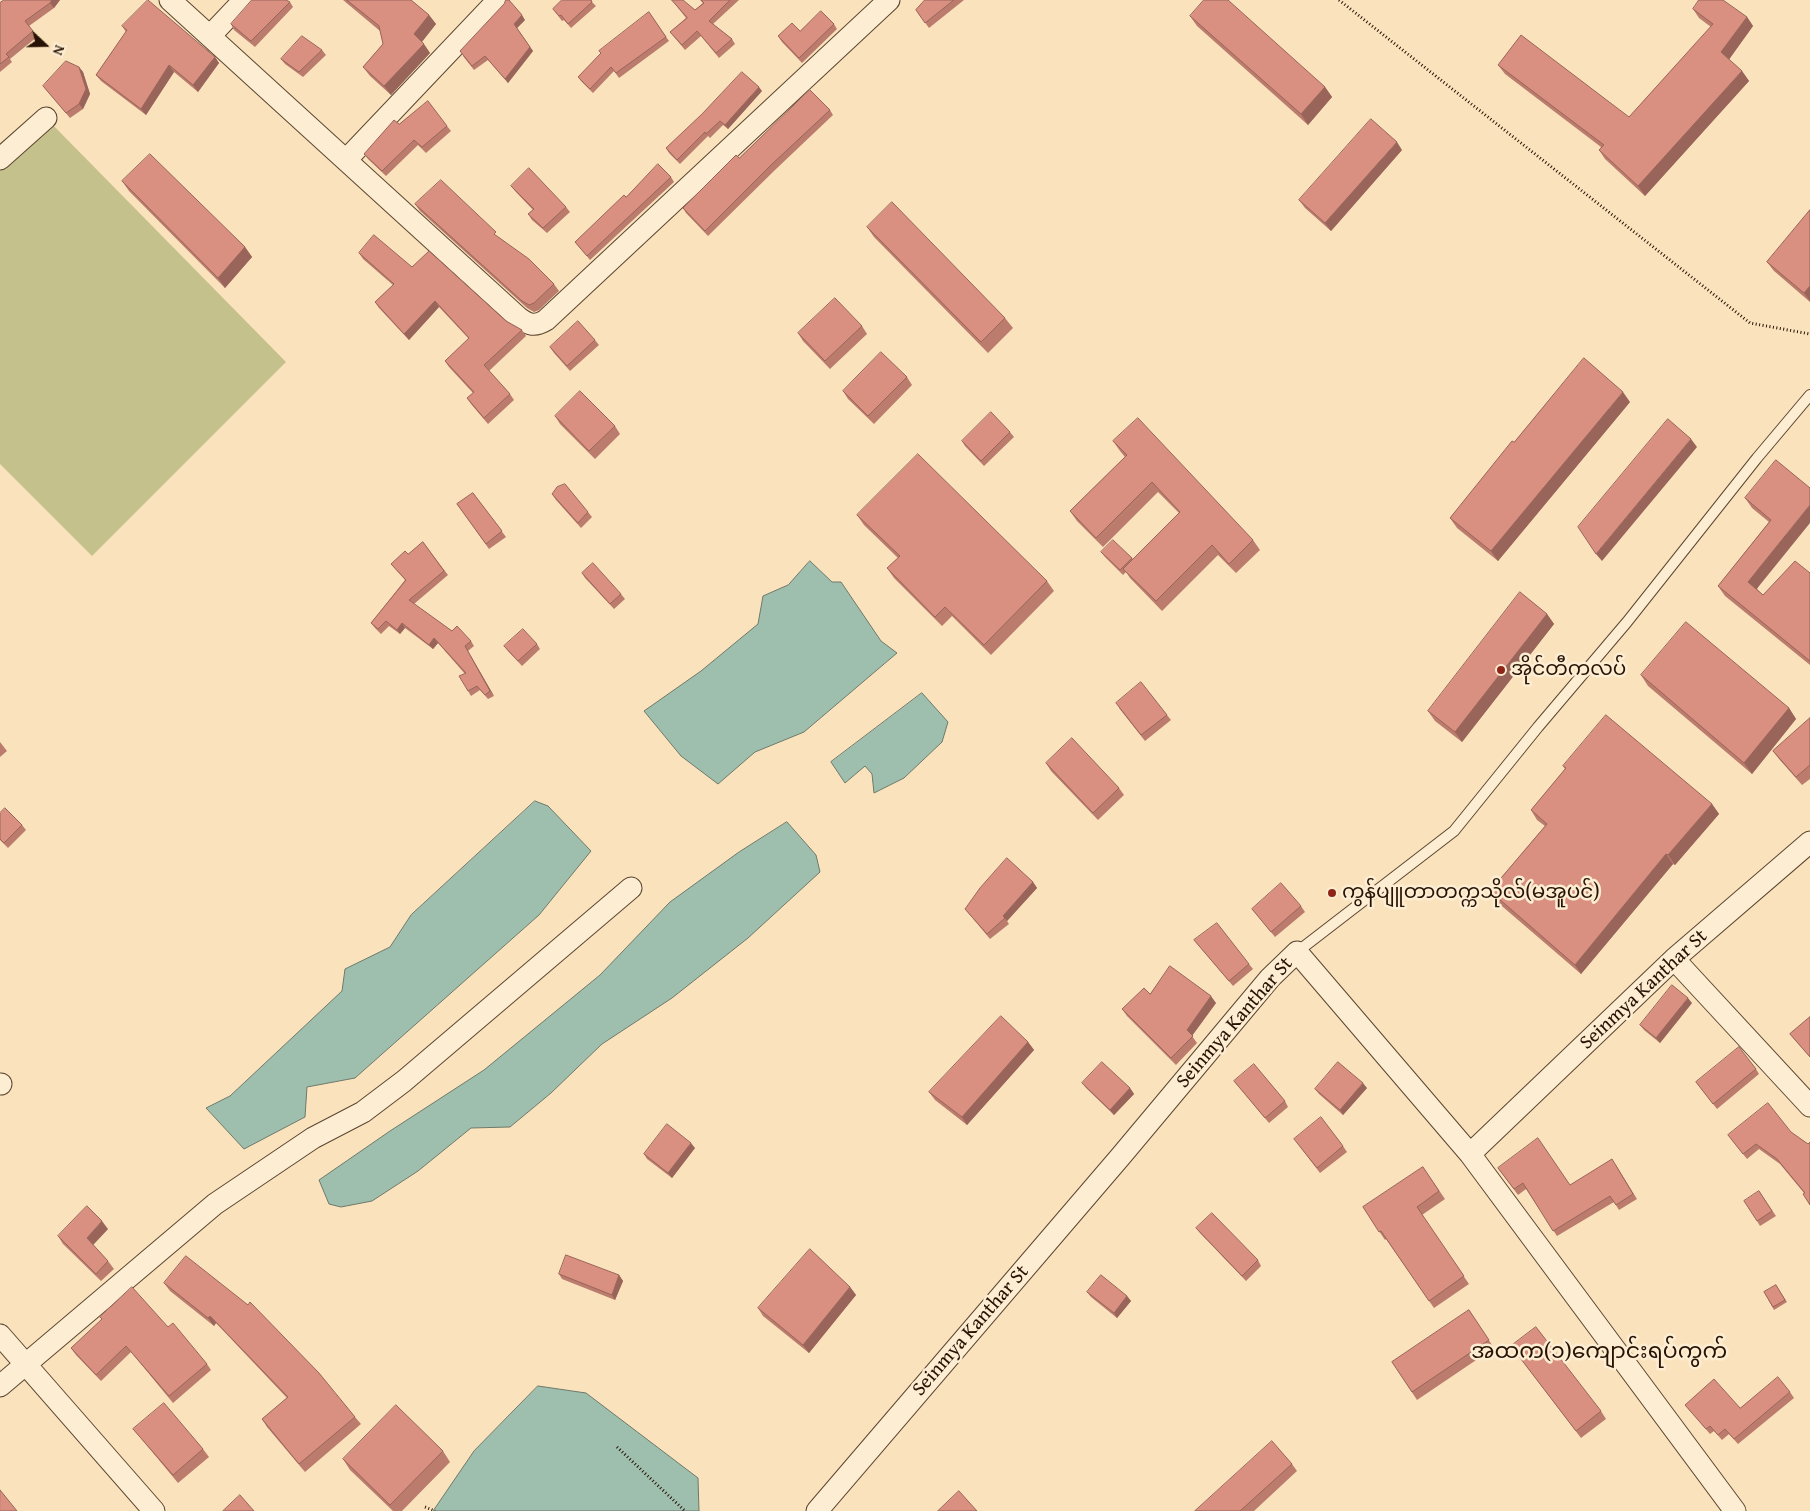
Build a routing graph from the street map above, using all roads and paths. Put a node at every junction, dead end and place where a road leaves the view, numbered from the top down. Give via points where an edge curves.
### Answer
1 (170, 0) edge
2 (244, 0) edge
3 (498, 0) edge
4 (889, 0) edge
5 (1339, 0) edge
6 (210, 36) junction
7 (46, 118) dead end
8 (0, 159) edge
9 (346, 160) junction
10 (1810, 334) edge
11 (1810, 396) edge
12 (1810, 842) edge
13 (631, 888) dead end
14 (1297, 952) junction
15 (1674, 959) junction
16 (1810, 1106) edge
17 (1470, 1154) junction
18 (0, 1335) edge
19 (25, 1363) junction
20 (0, 1386) edge
21 (617, 1448) dead end
22 (425, 1508) dead end
23 (821, 1510) edge
24 (154, 1511) edge
25 (435, 1511) edge
26 (685, 1511) edge
27 (1735, 1511) edge

1 - 6 street
2 - 6 street
3 - 9 street
4 - 9 street via 540,324 526,323 519,318
5 - 10 path via 1750,323
6 - 9 street
7 - 8 street
11 - 14 lane via 1454,831
12 - 15 street, Seinmya Kanthar St
13 - 19 street via 404,1081 362,1112 313,1138 215,1204
14 - 17 street, Seinmya Kanthar St
14 - 23 street, Seinmya Kanthar St via 1270,978
15 - 16 street
15 - 17 street, Seinmya Kanthar St
17 - 27 street
18 - 19 street
19 - 20 street
19 - 24 street
21 - 26 path
22 - 25 path

